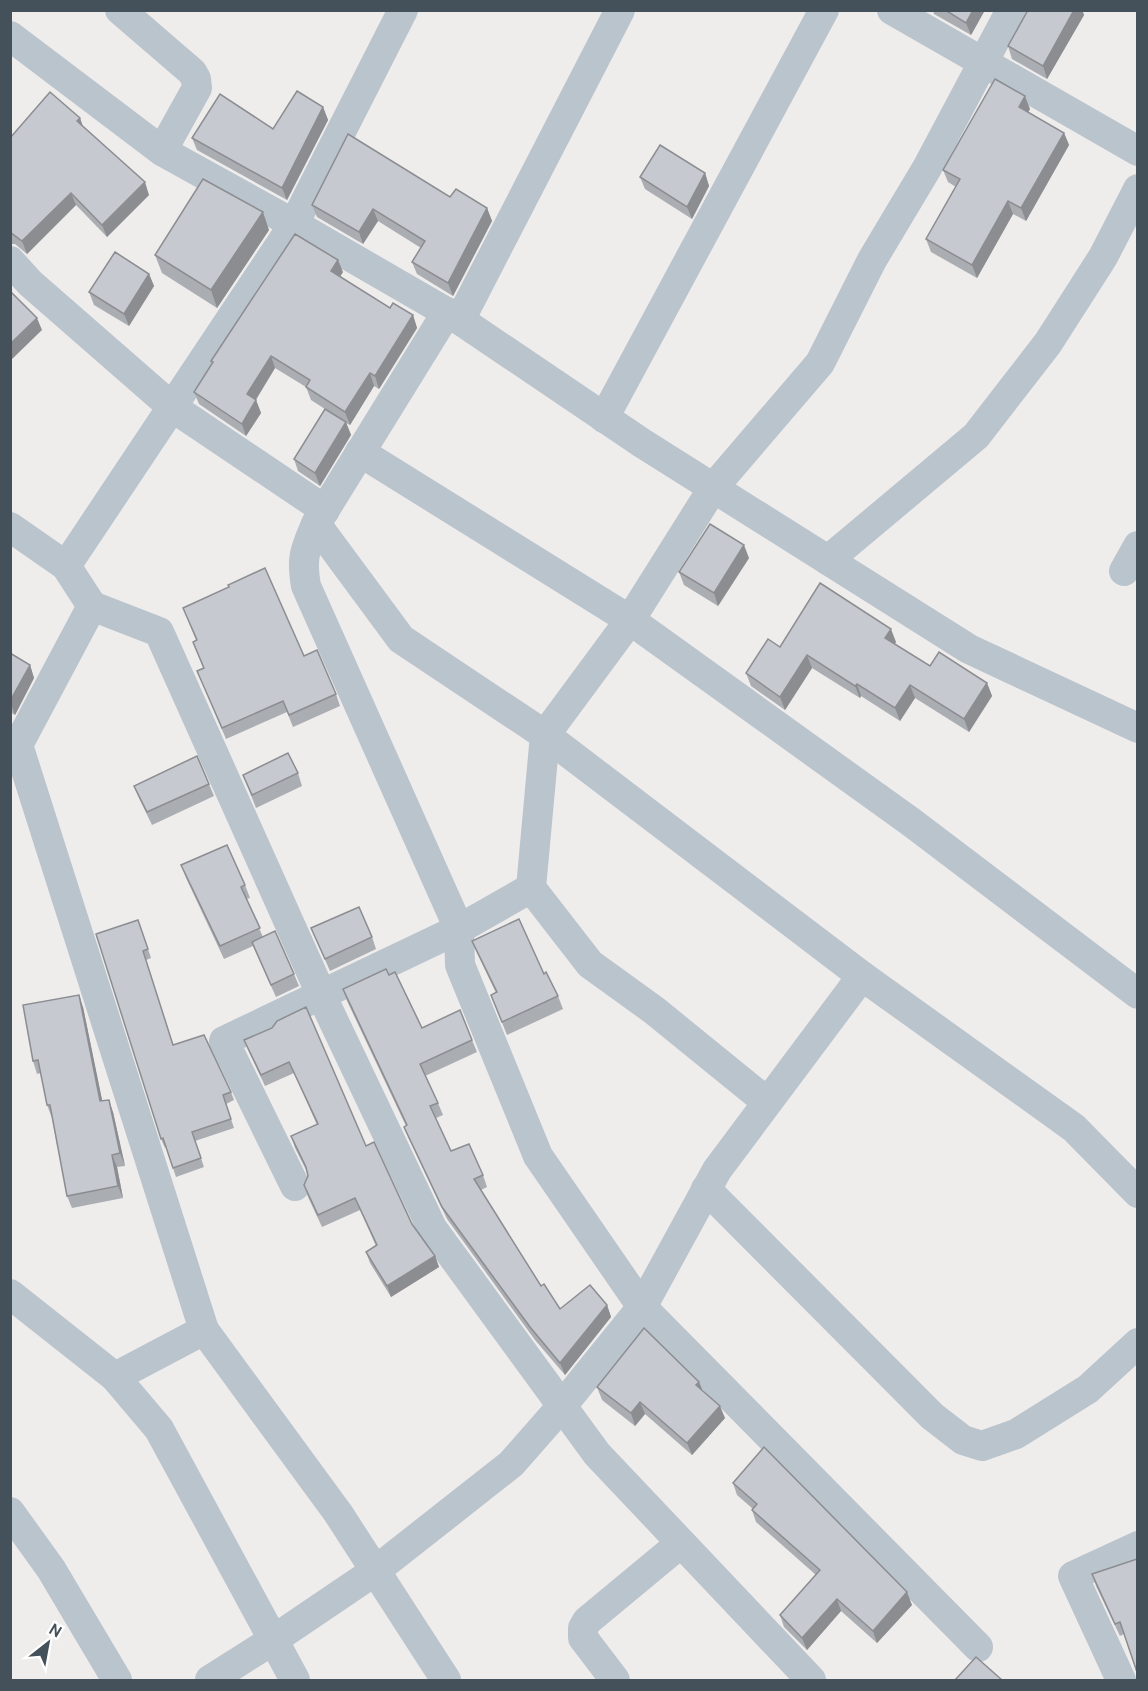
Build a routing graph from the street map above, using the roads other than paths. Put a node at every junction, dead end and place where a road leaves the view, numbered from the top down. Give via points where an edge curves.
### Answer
1 (120, 10) edge
2 (404, 10) edge
3 (620, 10) edge
4 (824, 10) edge
5 (892, 10) edge
6 (1011, 10) edge
7 (10, 36) edge
8 (984, 63) junction
9 (162, 151) junction
10 (1137, 151) edge
11 (1137, 189) edge
12 (294, 224) junction
13 (10, 261) edge
14 (454, 316) junction
15 (172, 407) junction
16 (604, 418) junction
17 (360, 452) junction
18 (713, 488) junction
19 (320, 517) junction
20 (10, 527) edge
21 (828, 560) junction
22 (66, 566) junction
23 (92, 606) junction
24 (630, 620) junction
25 (1137, 728) edge
26 (545, 735) junction
27 (14, 742) edge
28 (531, 888) junction
29 (459, 929) junction
30 (862, 976) junction
31 (1137, 994) edge
32 (321, 995) junction
33 (767, 1102) junction
34 (294, 1186) dead end
35 (706, 1189) junction
36 (1137, 1193) edge
37 (10, 1294) edge
38 (642, 1307) junction
39 (204, 1330) junction
40 (1137, 1343) edge
41 (115, 1377) junction
42 (562, 1406) junction
43 (10, 1512) edge
44 (681, 1543) junction
45 (1137, 1546) edge
46 (375, 1571) junction
47 (273, 1640) junction
48 (978, 1647) dead end
49 (117, 1680) edge
50 (210, 1680) edge
51 (295, 1680) edge
52 (446, 1680) edge
53 (615, 1680) edge
54 (811, 1680) edge
55 (1121, 1680) edge

1 - 9 street via 196,79 197,88
2 - 12 street
3 - 14 street
4 - 16 street
5 - 8 street
6 - 8 street
7 - 9 street
8 - 10 street
8 - 18 street via 872,260 820,363
9 - 12 street
11 - 21 street via 1103,257 1048,343 976,436
12 - 14 street
12 - 15 street
13 - 15 street
14 - 16 street
14 - 17 street
15 - 19 street
15 - 22 street
16 - 18 street
17 - 19 street
17 - 24 street
18 - 21 street
18 - 24 street
19 - 26 street via 401,639
19 - 29 street via 305,549 302,565 306,586
20 - 22 street
21 - 25 street via 969,649
22 - 23 street
23 - 27 street
23 - 32 street via 159,633
24 - 26 street
24 - 31 street via 911,822
26 - 28 street
26 - 30 street
27 - 39 street
28 - 29 street
28 - 33 street via 590,964
29 - 32 street
29 - 38 street via 460,964 538,1156
30 - 33 street
30 - 36 street via 1074,1128
32 - 34 street via 224,1041
32 - 42 street via 432,1228
33 - 35 street
35 - 38 street
35 - 40 street via 932,1416 963,1440 982,1446 1016,1434 1088,1389
37 - 41 street
38 - 42 street
38 - 48 street
39 - 41 street
39 - 46 street via 338,1513
41 - 47 street via 159,1429
42 - 44 street via 597,1454
42 - 46 street via 511,1464
43 - 49 street via 51,1569
44 - 53 street via 583,1628 584,1638
44 - 54 street
45 - 55 street via 1074,1576
46 - 47 street
46 - 52 street
47 - 50 street
47 - 51 street

